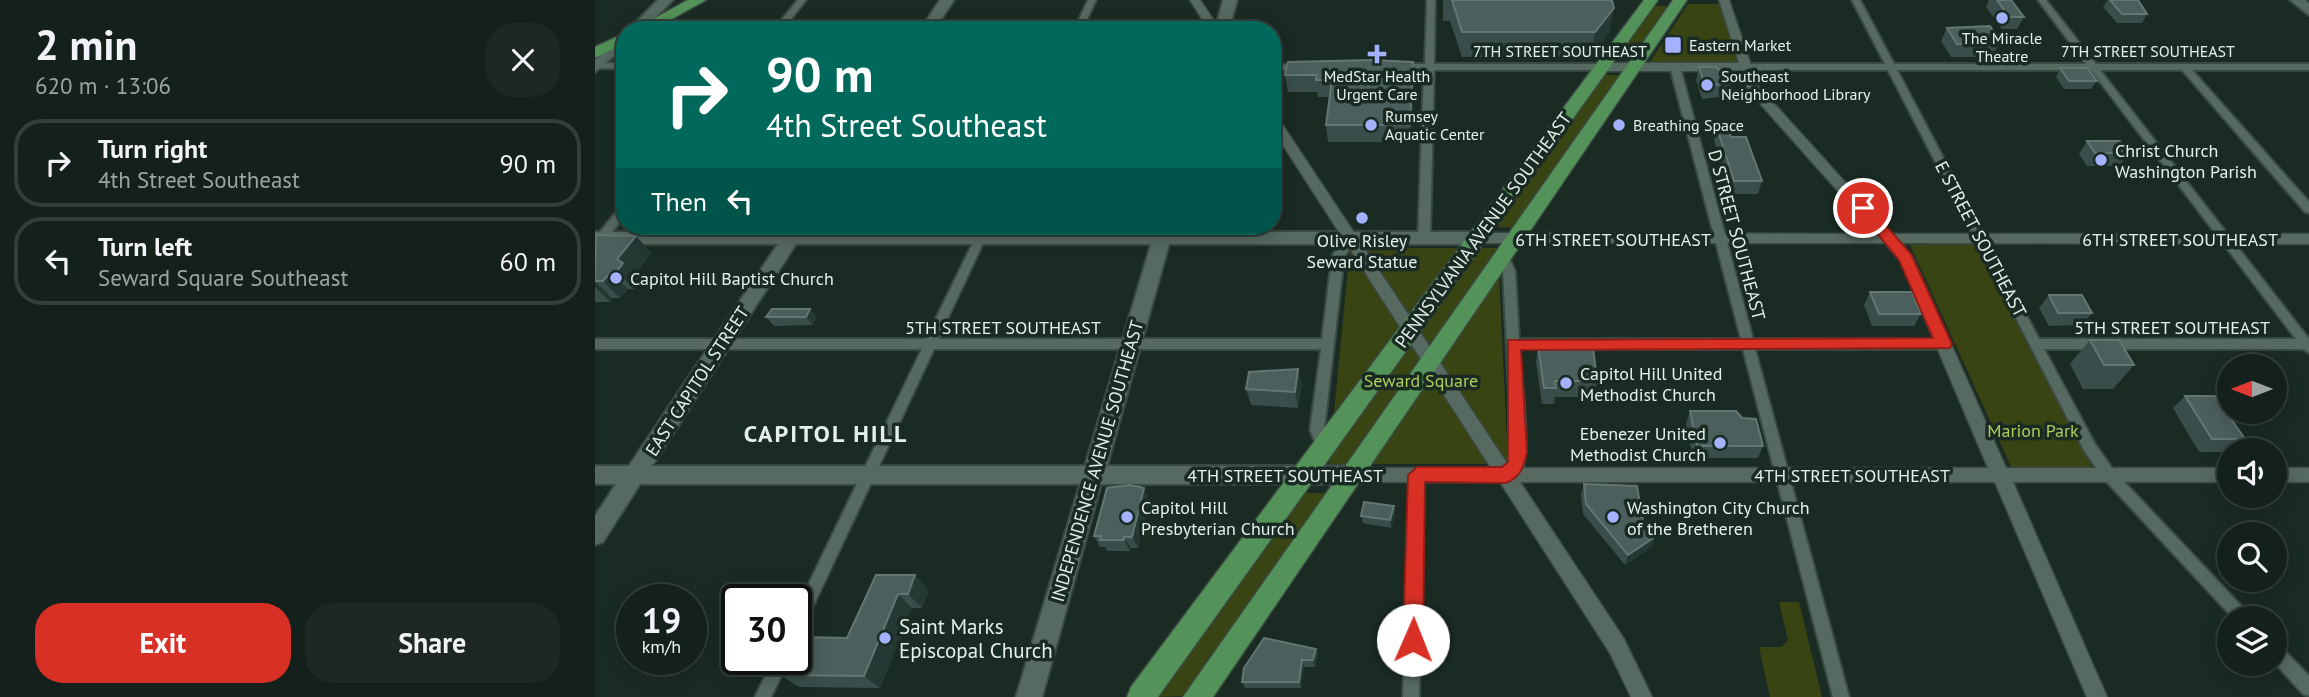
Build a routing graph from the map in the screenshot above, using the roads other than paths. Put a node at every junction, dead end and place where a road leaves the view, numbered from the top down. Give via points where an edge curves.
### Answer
1 (666, 0) edge
2 (699, 0) edge
3 (802, 0) edge
4 (947, 0) edge
5 (1092, 0) edge
6 (1195, 0) edge
7 (1230, 0) edge
8 (1431, 0) edge
9 (1651, 0) edge
10 (1680, 0) edge
11 (1724, 0) edge
12 (1856, 0) edge
13 (2042, 0) edge
14 (2297, 0) edge
15 (2309, 11) edge
16 (646, 21) edge
17 (656, 21) edge
18 (784, 21) edge
19 (933, 21) edge
20 (1082, 21) edge
21 (1209, 21) edge
22 (1224, 21) edge
23 (616, 45) edge
24 (596, 62) edge
25 (616, 65) edge
26 (1313, 67) edge
27 (1384, 67) edge
28 (1429, 67) junction
29 (1602, 67) junction
30 (1634, 67) junction
31 (1675, 67) junction
32 (1746, 67) junction
33 (1891, 67) junction
34 (2094, 67) junction
35 (2185, 67) junction
36 (1281, 68) edge
37 (2309, 68) edge
38 (1281, 132) edge
39 (2309, 209) edge
40 (616, 219) edge
41 (720, 235) edge
42 (792, 235) edge
43 (982, 235) edge
44 (1162, 235) edge
45 (1257, 235) edge
46 (1351, 238) junction
47 (1424, 238) junction
48 (1477, 238) junction
49 (1720, 239) junction
50 (1891, 239) junction
51 (1981, 239) junction
52 (2224, 239) junction
53 (2309, 239) edge
54 (597, 240) edge
55 (1504, 254) junction
56 (1410, 329) junction
57 (595, 344) edge
58 (1328, 344) junction
59 (1513, 344) junction
60 (1748, 344) junction
61 (1944, 344) junction
62 (2036, 344) junction
63 (721, 345) junction
64 (930, 345) junction
65 (1131, 345) junction
66 (2308, 345) edge
67 (1430, 360) junction
68 (1325, 447) junction
69 (595, 475) edge
70 (634, 475) junction
71 (869, 475) junction
72 (1093, 475) junction
73 (1304, 475) junction
74 (1351, 475) junction
75 (1417, 475) junction
76 (1506, 475) junction
77 (1783, 475) junction
78 (2001, 475) junction
79 (2109, 475) junction
80 (2217, 475) edge
81 (2287, 475) edge
82 (2309, 475) edge
83 (595, 535) edge
84 (812, 594) edge
85 (2232, 606) edge
86 (2287, 665) edge
87 (774, 675) edge
88 (2309, 688) edge
89 (763, 697) edge
90 (1029, 697) edge
91 (1142, 697) edge
92 (1197, 697) edge
93 (1411, 697) edge
94 (1642, 697) edge
95 (1841, 697) edge
96 (2097, 697) edge

1 - 16 main road
2 - 17 main road
3 - 18 street
4 - 19 main road
5 - 20 street
6 - 21 street
7 - 22 main road
8 - 28 street
9 - 29 main road, PENNSYLVANIA AVENUE SOUTHEAST
10 - 30 main road, PENNSYLVANIA AVENUE SOUTHEAST
11 - 32 street
12 - 33 street, E STREET SOUTHEAST
13 - 34 street
14 - 15 main road
23 - 24 main road
24 - 25 street
26 - 36 street
27 - 28 street, 7TH STREET SOUTHEAST
28 - 29 street, 7TH STREET SOUTHEAST
28 - 47 street
29 - 30 street, 7TH STREET SOUTHEAST
29 - 48 main road, PENNSYLVANIA AVENUE SOUTHEAST
30 - 31 street, 7TH STREET SOUTHEAST
30 - 55 main road, PENNSYLVANIA AVENUE SOUTHEAST
31 - 32 street, 7TH STREET SOUTHEAST
31 - 49 street, D STREET SOUTHEAST
32 - 33 street, 7TH STREET SOUTHEAST
32 - 50 street via 1752,87
33 - 34 street, 7TH STREET SOUTHEAST
33 - 51 street, E STREET SOUTHEAST
34 - 35 street, 7TH STREET SOUTHEAST
34 - 52 street
35 - 37 street, 7TH STREET SOUTHEAST
35 - 39 street
38 - 46 street
40 - 54 street
41 - 54 main road
42 - 63 main road, EAST CAPITOL STREET
43 - 64 street
44 - 65 main road, INDEPENDENCE AVENUE SOUTHEAST
45 - 46 main road, 6TH STREET SOUTHEAST
46 - 47 main road, 6TH STREET SOUTHEAST
46 - 56 street
46 - 58 street via 1338,256
47 - 48 main road, 6TH STREET SOUTHEAST
48 - 55 street, 6TH STREET SOUTHEAST
48 - 55 main road via 1489,254
48 - 56 main road, PENNSYLVANIA AVENUE SOUTHEAST
49 - 50 street, 6TH STREET SOUTHEAST
49 - 55 street, 6TH STREET SOUTHEAST
49 - 60 street, D STREET SOUTHEAST
50 - 51 street, 6TH STREET SOUTHEAST
50 - 61 street via 1906,258
51 - 52 street, 6TH STREET SOUTHEAST
51 - 62 street, E STREET SOUTHEAST
52 - 53 street, 6TH STREET SOUTHEAST
52 - 66 street
55 - 59 street
55 - 67 main road, PENNSYLVANIA AVENUE SOUTHEAST
56 - 67 street
56 - 68 main road, PENNSYLVANIA AVENUE SOUTHEAST
57 - 63 street, 5TH STREET SOUTHEAST
58 - 65 street, 5TH STREET SOUTHEAST
58 - 68 street via 1317,430
59 - 60 street
59 - 76 street via 1518,458
60 - 61 street
60 - 77 street, D STREET SOUTHEAST
61 - 78 street
62 - 66 street, 5TH STREET SOUTHEAST
62 - 79 street, E STREET SOUTHEAST
63 - 64 street, 5TH STREET SOUTHEAST
63 - 70 main road, EAST CAPITOL STREET
64 - 65 street, 5TH STREET SOUTHEAST
64 - 71 street
65 - 72 main road, INDEPENDENCE AVENUE SOUTHEAST
67 - 74 main road, PENNSYLVANIA AVENUE SOUTHEAST
67 - 76 street
68 - 73 main road, PENNSYLVANIA AVENUE SOUTHEAST
68 - 74 main road
69 - 70 main road, 4TH STREET SOUTHEAST
70 - 71 main road, 4TH STREET SOUTHEAST
70 - 83 main road, EAST CAPITOL STREET
71 - 72 main road, 4TH STREET SOUTHEAST
71 - 84 street
72 - 73 main road, 4TH STREET SOUTHEAST
72 - 90 main road, INDEPENDENCE AVENUE SOUTHEAST
73 - 74 main road, 4TH STREET SOUTHEAST
73 - 91 main road, PENNSYLVANIA AVENUE SOUTHEAST
74 - 75 street, 4TH STREET SOUTHEAST
74 - 92 main road, PENNSYLVANIA AVENUE SOUTHEAST
75 - 76 street, 4TH STREET SOUTHEAST
75 - 93 street
76 - 77 street, 4TH STREET SOUTHEAST
76 - 94 street via 1617,646
77 - 78 street, 4TH STREET SOUTHEAST
77 - 95 street, D STREET SOUTHEAST
78 - 79 street, 4TH STREET SOUTHEAST
78 - 96 street
79 - 80 street, 4TH STREET SOUTHEAST
79 - 85 street, E STREET SOUTHEAST
81 - 82 street
86 - 88 street
87 - 89 street

